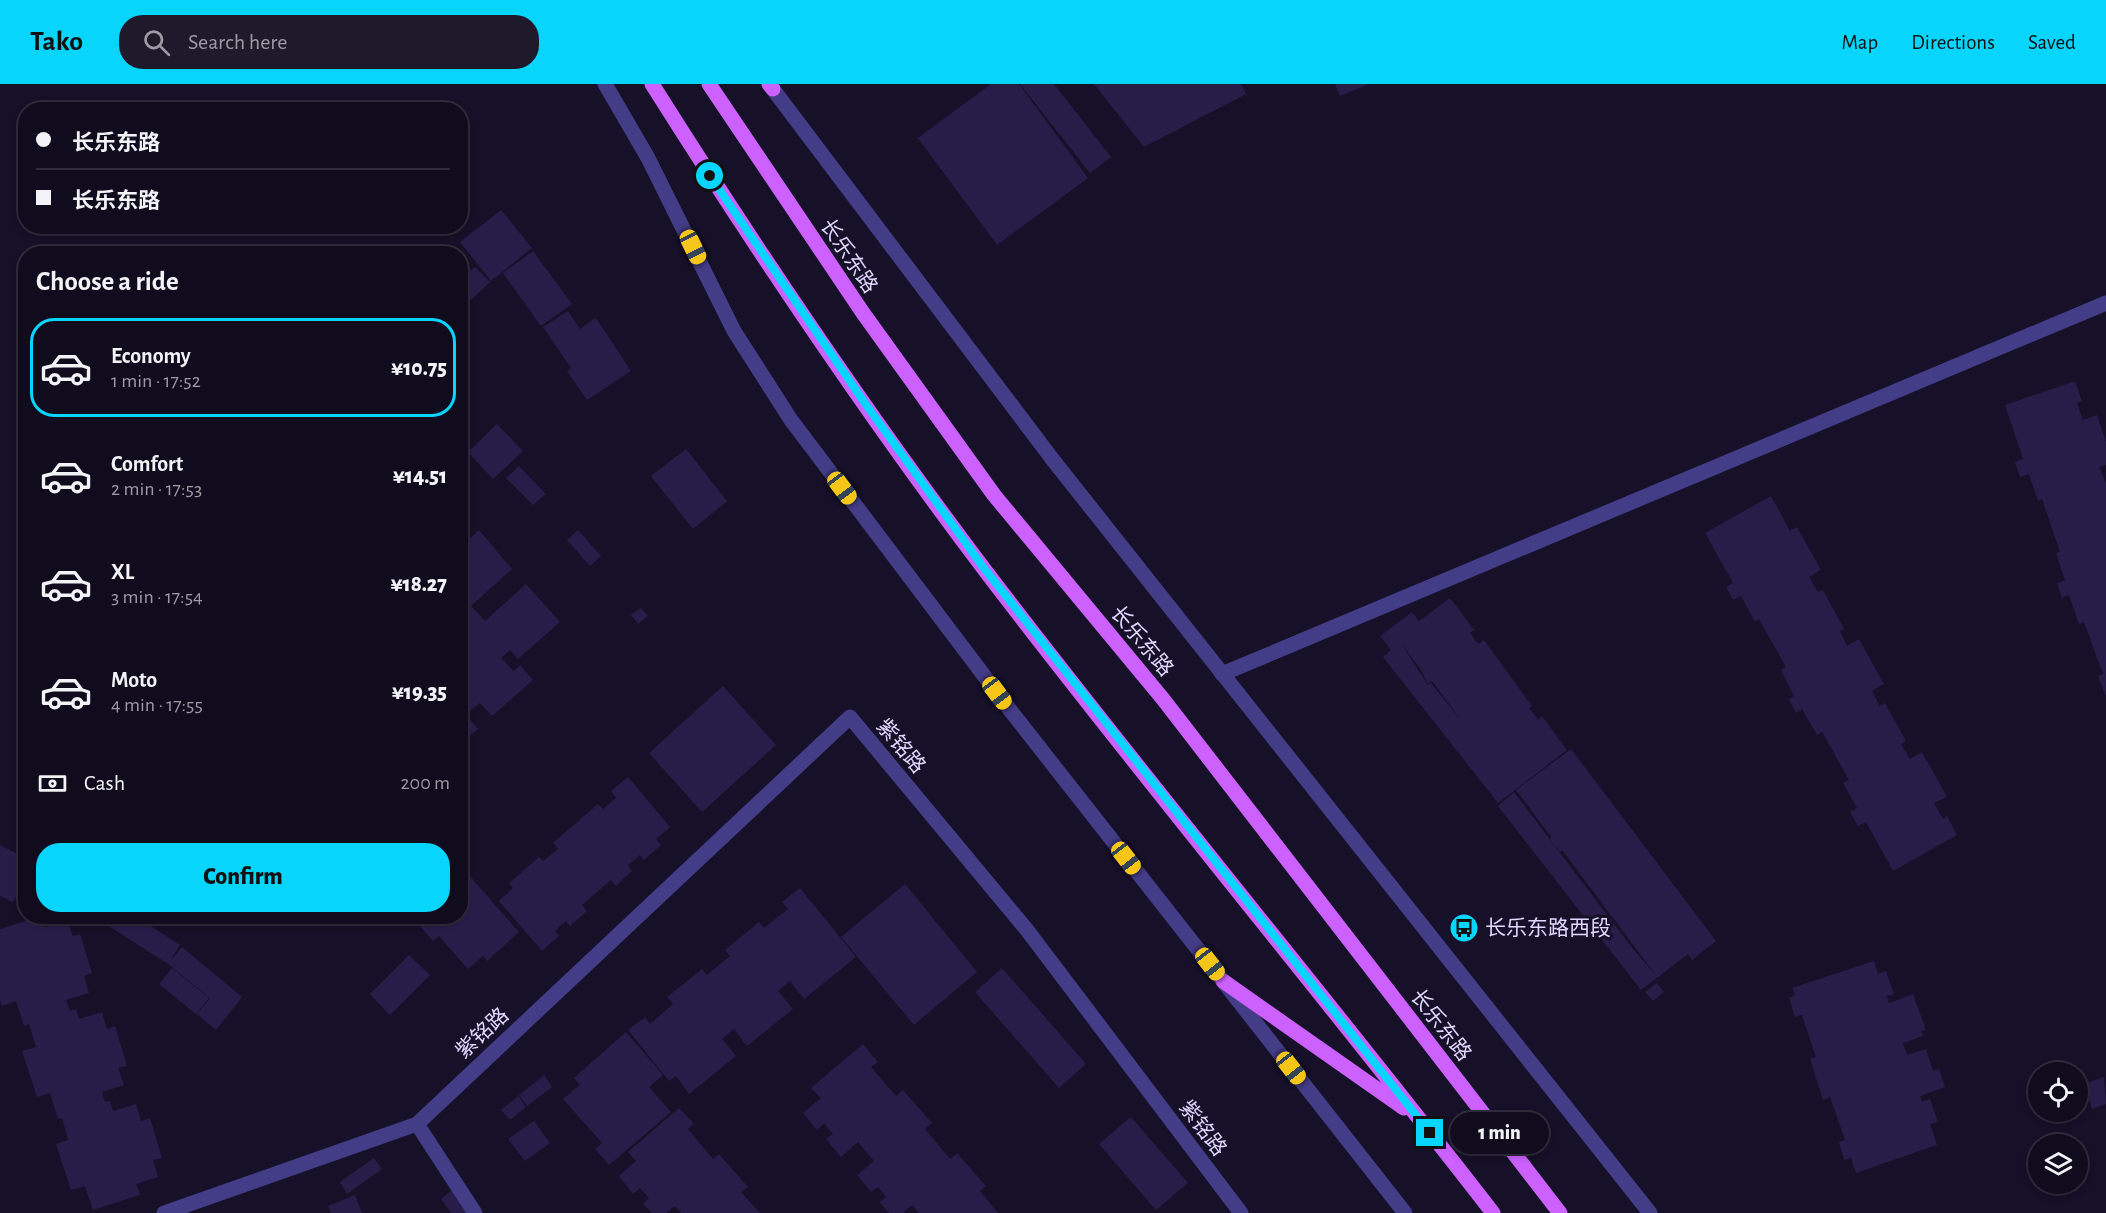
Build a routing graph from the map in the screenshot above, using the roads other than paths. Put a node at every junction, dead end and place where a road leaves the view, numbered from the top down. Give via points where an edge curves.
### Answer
1 (605, 84) edge
2 (651, 84) edge
3 (709, 84) edge
4 (770, 86) edge
5 (2106, 303) edge
6 (1222, 674) junction
7 (1223, 981) junction
8 (1419, 1119) junction
9 (417, 1124) junction
10 (164, 1213) edge
11 (475, 1213) edge
12 (1241, 1213) edge
13 (1405, 1213) edge
14 (1493, 1213) edge
15 (1560, 1213) edge
16 (1650, 1213) edge

1 - 7 street via 648,158 734,331 791,420 1010,710
2 - 8 main road via 864,402 983,567
3 - 15 main road, 长乐东路 via 862,314 994,495 1163,699
4 - 6 street via 1046,451
5 - 6 street
6 - 16 street
7 - 8 main road
7 - 13 street
8 - 14 main road
9 - 10 street
9 - 11 street
9 - 12 street, 紫铭路 via 850,717 1027,930

